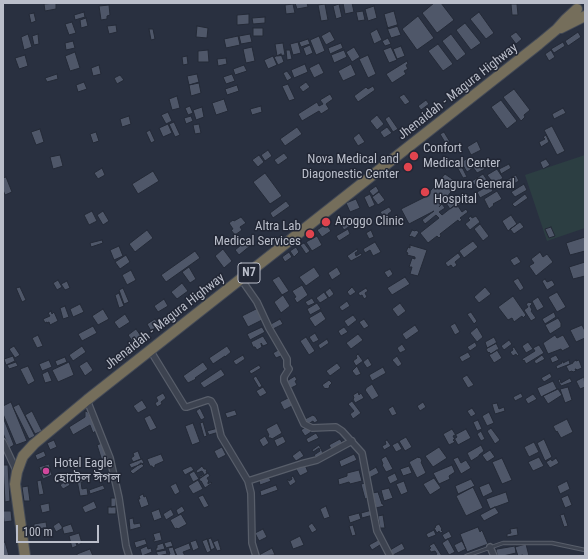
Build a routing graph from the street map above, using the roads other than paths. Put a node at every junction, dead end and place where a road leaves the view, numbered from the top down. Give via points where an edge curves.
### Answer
1 (580, 9) edge
2 (241, 279) junction
3 (150, 350) junction
4 (87, 400) junction
5 (352, 441) junction
6 (3, 442) edge
7 (17, 472) junction
8 (248, 481) junction
9 (490, 548) junction
10 (585, 550) edge
11 (25, 556) edge
12 (129, 556) edge
13 (256, 556) edge
14 (390, 556) edge
15 (466, 556) edge
16 (494, 556) edge

1 - 2 highway, Jhenaidah - Magura Highway / N7
2 - 3 highway, Jhenaidah - Magura Highway / N7
2 - 5 street via 257,302 288,359 289,369 284,381 304,424 312,428 336,427
3 - 4 highway, Jhenaidah - Magura Highway / N7
3 - 8 street via 185,407 211,401 221,436
4 - 7 highway, Jhenaidah - Magura Highway / N7 via 34,444 20,461
4 - 12 street via 110,458
5 - 8 street via 317,460
5 - 14 street via 362,453 377,530
6 - 7 street
7 - 11 highway, Jhenaidah - Magura Highway / N7 via 15,484
8 - 13 street via 251,493 252,543
9 - 10 lane via 503,543 552,543
9 - 15 lane
9 - 16 street

